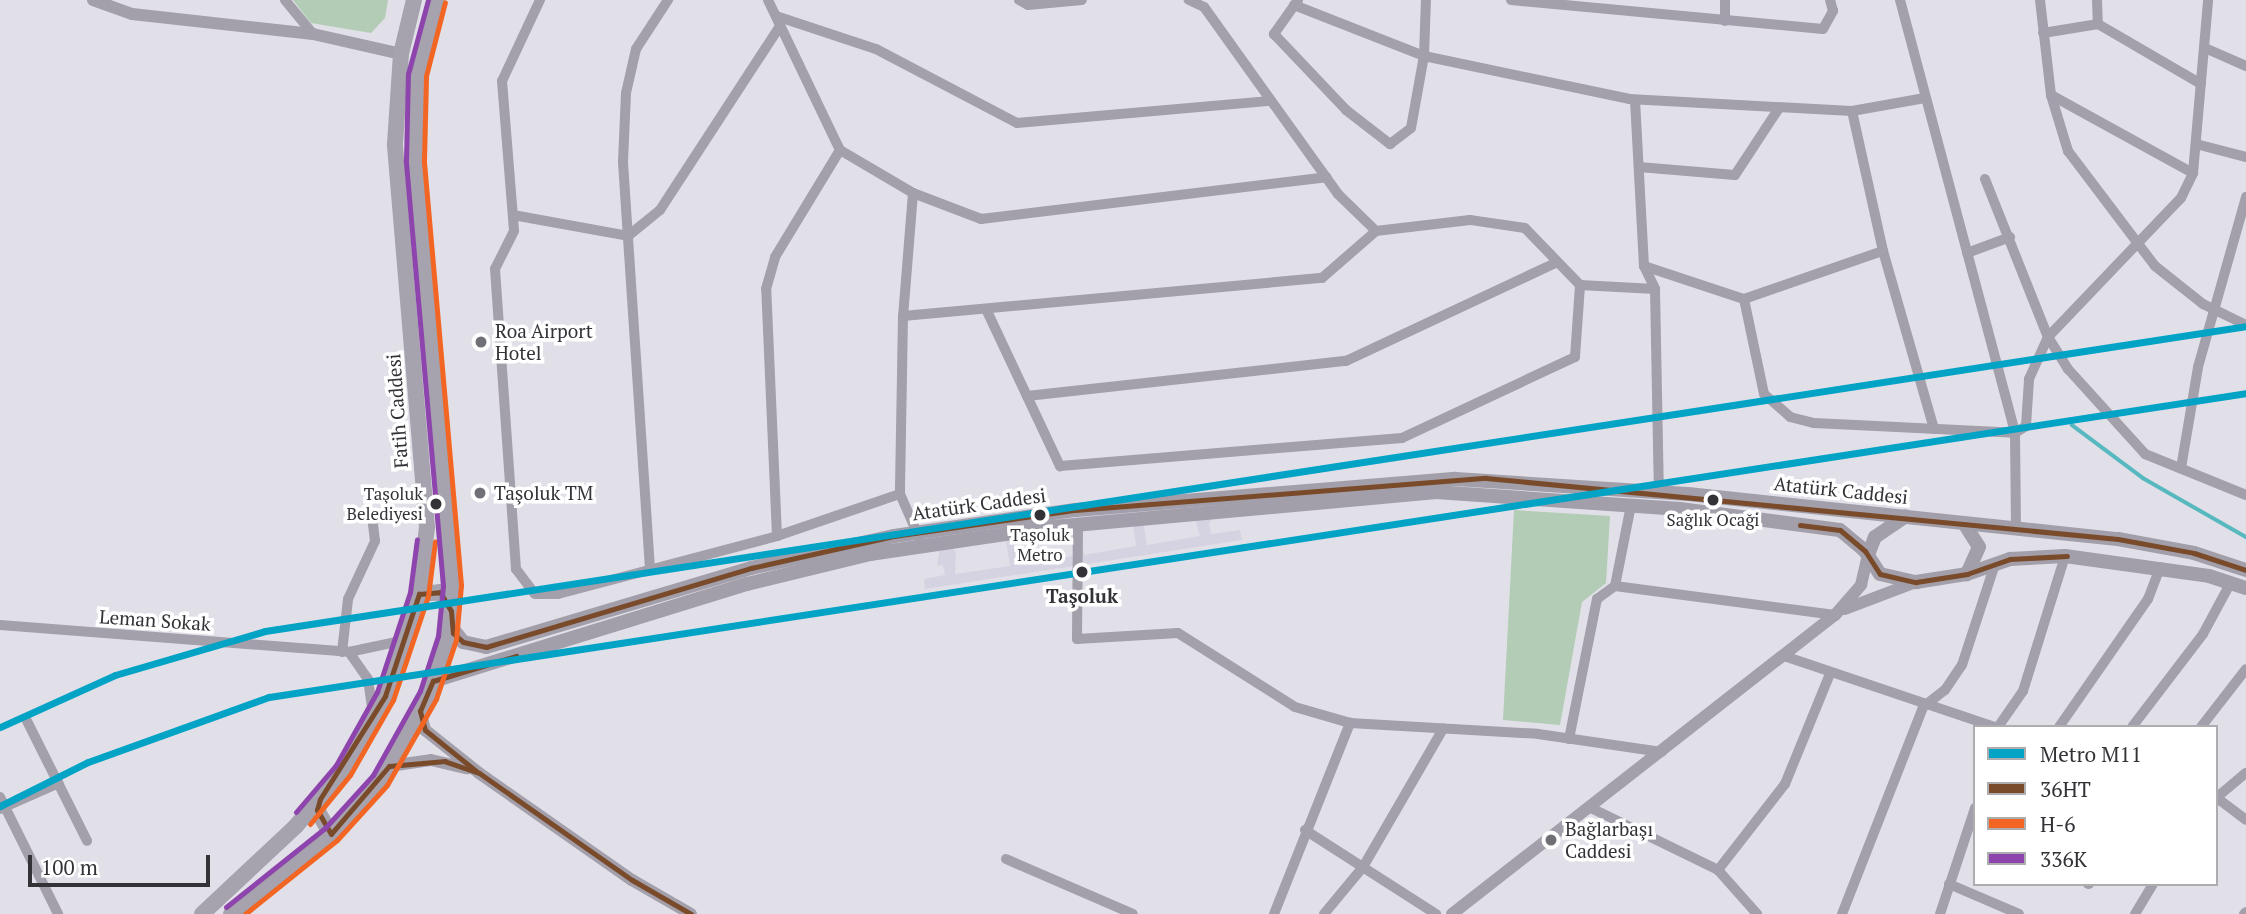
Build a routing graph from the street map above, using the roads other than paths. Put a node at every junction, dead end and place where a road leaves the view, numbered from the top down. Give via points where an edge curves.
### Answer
1 (93, 0) edge
2 (285, 0) edge
3 (414, 0) edge
4 (437, 0) edge
5 (540, 0) edge
6 (668, 0) edge
7 (768, 0) edge
8 (1019, 0) edge
9 (1082, 0) edge
10 (1189, 0) edge
11 (1426, 0) edge
12 (1511, 0) edge
13 (1725, 0) edge
14 (1830, 0) edge
15 (1900, 0) edge
16 (2040, 0) edge
17 (2097, 0) edge
18 (2208, 0) edge
19 (1296, 2) edge
20 (1609, 6) edge
21 (778, 21) junction
22 (1725, 21) junction
23 (2098, 24) junction
24 (2043, 33) junction
25 (313, 34) junction
26 (2205, 48) junction
27 (401, 54) junction
28 (1424, 56) junction
29 (2246, 66) edge
30 (2202, 84) junction
31 (2051, 94) junction
32 (1925, 98) junction
33 (1270, 100) junction
34 (1635, 100) junction
35 (1779, 108) junction
36 (1852, 111) junction
37 (2196, 144) junction
38 (841, 150) junction
39 (2246, 157) edge
40 (1640, 167) junction
41 (2193, 173) junction
42 (1326, 177) junction
43 (1985, 178) dead end
44 (913, 194) junction
45 (2246, 197) edge
46 (513, 215) junction
47 (1376, 231) junction
48 (628, 236) junction
49 (2010, 237) junction
50 (2138, 244) junction
51 (1883, 251) junction
52 (1967, 253) junction
53 (1557, 262) junction
54 (1644, 266) junction
55 (1580, 285) junction
56 (1655, 289) junction
57 (1744, 299) junction
58 (986, 309) junction
59 (2214, 311) junction
60 (902, 316) junction
61 (2246, 325) edge
62 (2048, 337) junction
63 (1027, 396) junction
64 (1934, 429) junction
65 (2015, 433) junction
66 (2181, 468) junction
67 (1659, 492) junction
68 (900, 494) junction
69 (2246, 494) edge
70 (1631, 505) junction
71 (1906, 516) junction
72 (372, 518) dead end
73 (1964, 523) junction
74 (1078, 525) junction
75 (2016, 529) junction
76 (778, 536) junction
77 (919, 539) junction
78 (1868, 555) junction
79 (2066, 556) junction
80 (1995, 564) junction
81 (2160, 567) junction
82 (650, 569) junction
83 (2246, 570) edge
84 (1967, 574) junction
85 (1916, 582) junction
86 (2231, 582) junction
87 (1615, 586) junction
88 (2246, 588) edge
89 (419, 594) junction
90 (1835, 615) junction
91 (450, 618) junction
92 (0, 625) edge
93 (405, 640) junction
94 (345, 652) junction
95 (1784, 656) junction
96 (2246, 669) edge
97 (1830, 674) junction
98 (433, 681) junction
99 (1923, 707) junction
100 (420, 711) junction
101 (373, 719) junction
102 (27, 720) dead end
103 (1350, 723) junction
104 (1990, 725) edge
105 (1998, 725) edge
106 (2060, 725) edge
107 (2134, 725) edge
108 (2203, 725) edge
109 (1443, 729) junction
110 (1569, 739) junction
111 (1663, 752) junction
112 (389, 766) junction
113 (479, 773) junction
114 (2246, 773) edge
115 (60, 783) junction
116 (2218, 796) edge
117 (320, 799) junction
118 (2218, 799) edge
119 (2, 804) edge
120 (1591, 808) junction
121 (1973, 814) edge
122 (2246, 820) edge
123 (1305, 830) junction
124 (331, 834) junction
125 (87, 841) dead end
126 (1006, 859) dead end
127 (1363, 867) junction
128 (1717, 870) junction
129 (1950, 884) junction
130 (2152, 886) edge
131 (58, 914) edge
132 (202, 914) edge
133 (231, 914) edge
134 (691, 914) edge
135 (1133, 914) edge
136 (1273, 914) edge
137 (1324, 914) edge
138 (1436, 914) edge
139 (1452, 914) edge
140 (1757, 914) edge
141 (1842, 914) edge
142 (1940, 914) edge
143 (2019, 914) edge
144 (2134, 914) edge

1 - 25 street via 132,14
2 - 25 street
3 - 27 main road, Fatih Caddesi
4 - 91 main road, Fatih Caddesi via 417,75 415,160
5 - 46 street via 502,81
6 - 48 street via 636,49 626,93
7 - 21 street
8 - 9 street via 1028,5
10 - 33 street via 1205,7
11 - 28 street
12 - 20 street
13 - 22 street
14 - 22 street via 1833,11 1823,29
15 - 32 street
16 - 24 street
17 - 23 street
18 - 26 street
19 - 28 street
19 - 28 street via 1274,34 1346,110 1390,144 1411,128
20 - 22 street
21 - 33 street via 876,50 1017,123
21 - 38 street
21 - 48 street via 660,210
23 - 24 street
23 - 30 street
24 - 31 street
25 - 27 street
26 - 29 street
26 - 30 street
27 - 89 main road, Fatih Caddesi via 396,178 427,527
28 - 34 street
30 - 37 street
31 - 41 street
31 - 50 street via 2068,151
32 - 36 street
32 - 52 street
33 - 42 street
34 - 35 street
34 - 40 street
35 - 36 street
35 - 40 street via 1735,175
36 - 51 street
37 - 39 street
37 - 41 street
38 - 44 street
38 - 76 street via 775,257 766,289
40 - 54 street
41 - 50 street via 2181,198
42 - 44 street via 981,219
42 - 47 street
43 - 49 street
44 - 60 street
45 - 59 street
46 - 48 street
46 - 82 street via 514,231 495,269 516,569 535,594 558,594
47 - 53 street via 1470,220 1525,228
47 - 58 street via 1322,278
48 - 82 street
49 - 52 street
49 - 62 street
50 - 59 street via 2155,266
50 - 62 street
51 - 57 street
51 - 64 street
52 - 65 street
53 - 55 street
53 - 63 street via 1346,361
54 - 56 street
54 - 57 street
55 - 56 street
55 - 63 street via 1575,357 1402,438 1060,466
56 - 67 street
57 - 64 street via 1764,394 1790,416 1814,423
58 - 60 street
58 - 63 street
59 - 61 street
59 - 66 street via 2197,367
60 - 68 street
62 - 65 street via 2029,379 2026,426
62 - 66 street via 2068,369 2145,454
64 - 65 street
65 - 75 street
66 - 69 street
67 - 71 main road, Atatürk Caddesi
67 - 77 main road, Atatürk Caddesi via 1456,479 1075,510
68 - 76 street
68 - 77 street
70 - 74 main road, Atatürk Caddesi via 1436,492
70 - 78 main road, Atatürk Caddesi via 1840,530
70 - 87 street
71 - 73 main road, Atatürk Caddesi
71 - 78 main road via 1875,537
72 - 94 street via 375,541 348,599
73 - 75 main road, Atatürk Caddesi
73 - 84 main road via 1979,547 1976,564
74 - 77 main road, Atatürk Caddesi
74 - 103 street via 1077,639 1178,633 1295,707
75 - 83 main road, Atatürk Caddesi via 2118,539 2194,553
76 - 82 street
77 - 91 main road, Atatürk Caddesi via 751,568 496,646 463,642
77 - 98 main road, Atatürk Caddesi via 747,584
78 - 85 main road, Atatürk Caddesi via 1880,574
78 - 90 street via 1861,585
79 - 80 main road, Atatürk Caddesi
79 - 81 main road, Atatürk Caddesi
79 - 105 street via 2023,691
80 - 84 main road, Atatürk Caddesi
80 - 99 street via 1962,665 1945,690
81 - 86 main road, Atatürk Caddesi
81 - 106 street via 2147,599
84 - 85 main road, Atatürk Caddesi
85 - 90 street
86 - 88 main road, Atatürk Caddesi
86 - 107 street via 2203,634
87 - 90 street
87 - 110 street via 1597,599
89 - 91 main road via 440,592
89 - 93 main road, Fatih Caddesi
90 - 95 street
91 - 98 main road
92 - 94 street, Leman Sokak
93 - 94 street, Leman Sokak
93 - 101 main road, Fatih Caddesi
94 - 101 street via 368,679
95 - 97 street
95 - 111 street
96 - 108 street
97 - 99 street
97 - 128 street via 1785,784
98 - 100 main road
99 - 104 street
99 - 141 street
100 - 112 main road
100 - 113 street via 425,730
101 - 117 main road, Fatih Caddesi
102 - 115 street
103 - 109 street
103 - 123 street
109 - 110 street
109 - 127 street
110 - 111 street
111 - 120 street
112 - 113 street via 445,761
112 - 124 main road
113 - 134 street via 632,880
114 - 116 street
115 - 119 street
115 - 125 street
117 - 124 main road via 317,810
117 - 132 main road, Fatih Caddesi
118 - 122 street
119 - 131 street
120 - 128 street
120 - 139 street
121 - 129 street
123 - 127 street
123 - 136 street
124 - 133 main road
126 - 135 street
127 - 137 street
127 - 138 street
128 - 140 street
129 - 142 street
129 - 143 street
130 - 144 street

